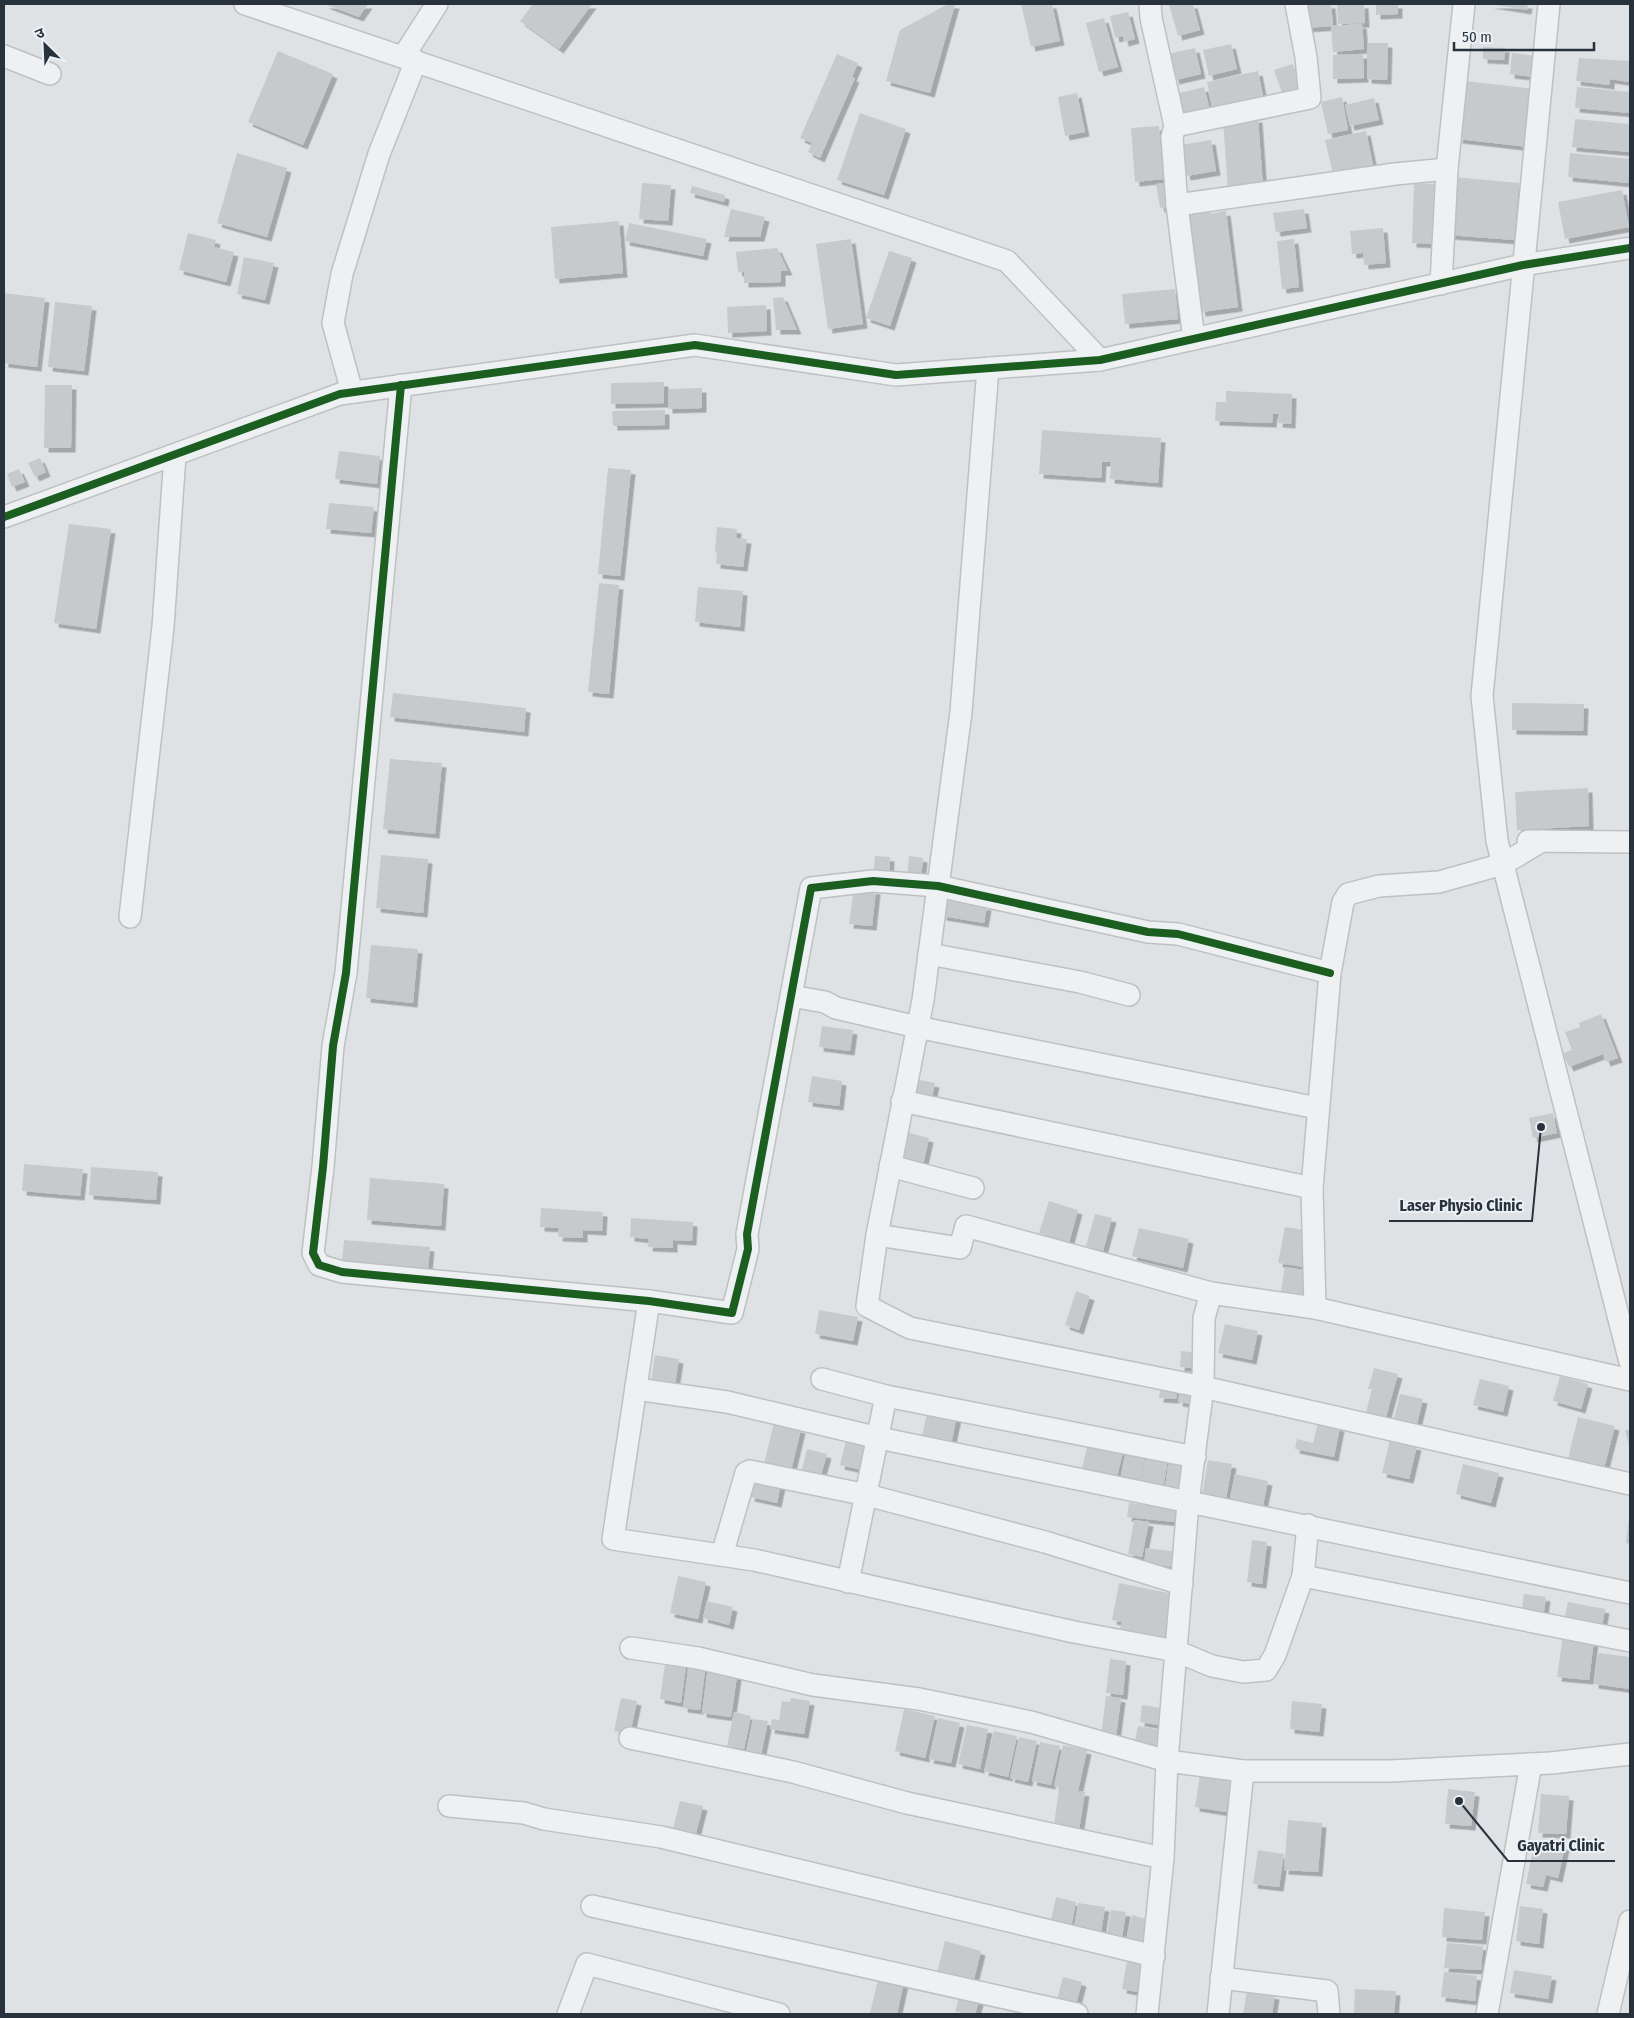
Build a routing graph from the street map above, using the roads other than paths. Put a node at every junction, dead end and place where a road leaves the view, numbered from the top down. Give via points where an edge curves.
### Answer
1 (245, 4) edge
2 (437, 4) edge
3 (1150, 4) edge
4 (1296, 4) edge
5 (1464, 4) edge
6 (1549, 4) edge
7 (4, 56) edge
8 (409, 59) junction
9 (50, 74) dead end
10 (1175, 126) junction
11 (1447, 169) junction
12 (1177, 205) junction
13 (1630, 248) edge
14 (1523, 265) junction
15 (1441, 284) junction
16 (1194, 339) junction
17 (1100, 360) junction
18 (988, 368) junction
19 (401, 385) junction
20 (352, 392) junction
21 (175, 455) junction
22 (4, 517) edge
23 (1497, 841) junction
24 (1542, 841) junction
25 (1630, 842) edge
26 (1503, 864) junction
27 (938, 886) junction
28 (130, 917) dead end
29 (929, 954) junction
30 (1330, 973) junction
31 (1128, 995) dead end
32 (791, 996) junction
33 (917, 1027) junction
34 (902, 1101) junction
35 (1317, 1108) junction
36 (890, 1166) junction
37 (973, 1188) dead end
38 (1312, 1188) junction
39 (877, 1234) junction
40 (1211, 1292) junction
41 (649, 1301) junction
42 (1315, 1308) junction
43 (1630, 1362) edge
44 (822, 1379) dead end
45 (1630, 1380) edge
46 (1203, 1387) junction
47 (636, 1389) junction
48 (886, 1396) junction
49 (879, 1438) junction
50 (1195, 1457) junction
51 (1630, 1484) edge
52 (867, 1495) junction
53 (1188, 1502) junction
54 (1308, 1525) junction
55 (722, 1555) junction
56 (1303, 1576) junction
57 (848, 1582) junction
58 (1182, 1584) junction
59 (1630, 1594) edge
60 (1630, 1642) edge
61 (631, 1648) dead end
62 (1176, 1651) junction
63 (630, 1738) dead end
64 (1630, 1754) edge
65 (1167, 1762) junction
66 (1532, 1764) junction
67 (1243, 1771) junction
68 (449, 1806) dead end
69 (1163, 1858) junction
70 (592, 1906) dead end
71 (1630, 1921) edge
72 (1154, 1956) junction
73 (1221, 1978) junction
74 (568, 2014) edge
75 (780, 2014) edge
76 (1077, 2014) edge
77 (1147, 2014) edge
78 (1218, 2014) edge
79 (1329, 2014) edge
80 (1487, 2014) edge
81 (1608, 2014) edge

1 - 8 street
2 - 8 street
3 - 10 street
4 - 10 street via 1310,98
5 - 11 street
6 - 14 street
7 - 9 street
8 - 17 street via 1007,261
8 - 20 street via 342,274 333,323
10 - 12 street via 1172,137
11 - 12 street
11 - 15 street
12 - 16 street
13 - 14 street
14 - 15 street
14 - 23 street via 1482,696
15 - 16 street
16 - 17 street
17 - 18 street
18 - 19 street via 896,375 695,345
18 - 27 street via 961,712
19 - 20 street
19 - 41 street via 346,973 333,1046 313,1254 319,1265 342,1272
20 - 21 street
21 - 22 street
21 - 28 street via 163,627
23 - 24 street
23 - 26 street
24 - 25 street
24 - 26 street
26 - 30 street via 1439,882 1379,886 1348,894 1340,915
26 - 43 street
27 - 29 street
27 - 30 street via 1148,932 1178,934
27 - 32 street via 873,881 811,888
29 - 31 street via 1080,982
29 - 33 street
30 - 35 street
32 - 33 street
32 - 41 street via 747,1234 748,1249 732,1313
33 - 34 street
33 - 35 street
34 - 36 street
34 - 38 street
35 - 38 street
36 - 37 street
36 - 39 street
38 - 42 street
39 - 40 street via 960,1248 966,1226
39 - 46 street via 867,1306 910,1328
40 - 42 street
40 - 46 street via 1204,1318
41 - 47 street
42 - 45 street
44 - 48 street
46 - 50 street
46 - 51 street
47 - 49 street via 727,1402
47 - 55 street via 613,1539
48 - 49 street
48 - 50 street
49 - 52 street
49 - 53 street
50 - 53 street
52 - 55 street via 747,1472
52 - 57 street
52 - 58 street via 1045,1542
53 - 54 street
53 - 58 street
54 - 56 street
54 - 59 street
55 - 57 street
56 - 60 street
56 - 62 street via 1275,1655 1266,1670 1243,1672 1212,1666
57 - 62 street
58 - 62 street
61 - 65 street via 698,1658 813,1685 919,1698 1031,1722
62 - 65 street
63 - 69 street via 793,1772 907,1803
64 - 66 street
65 - 67 street
65 - 69 street
66 - 67 street via 1390,1771
66 - 80 street
67 - 73 street
68 - 72 street via 524,1812 544,1819 662,1836
69 - 72 street
70 - 76 street
71 - 81 street
72 - 77 street
73 - 78 street
73 - 79 street via 1327,1991
74 - 75 street via 586,1964

